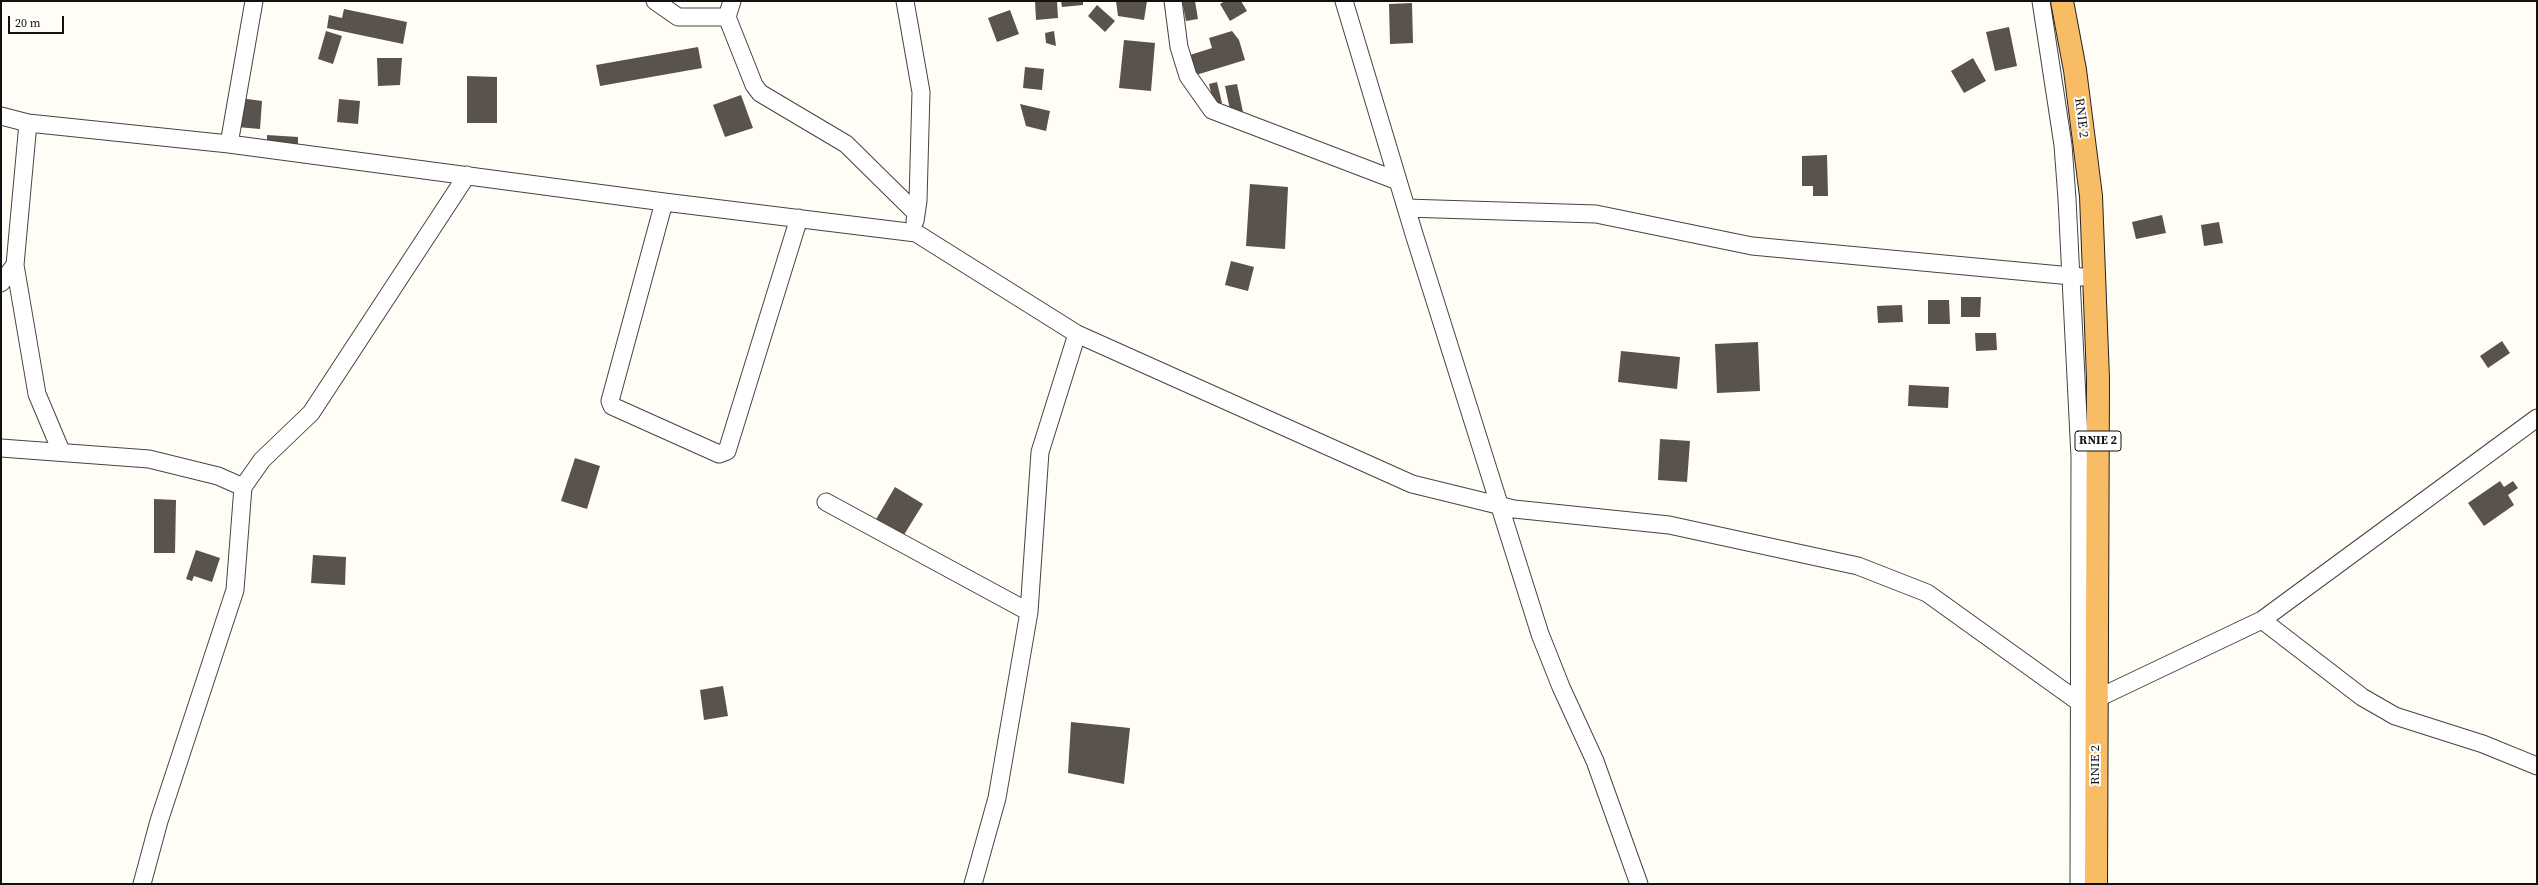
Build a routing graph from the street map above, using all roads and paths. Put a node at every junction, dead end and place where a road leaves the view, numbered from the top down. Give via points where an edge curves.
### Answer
1 (254, 1) edge
2 (655, 1) edge
3 (732, 1) edge
4 (905, 1) edge
5 (1173, 1) edge
6 (1344, 1) edge
7 (2041, 1) edge
8 (2062, 1) edge
9 (726, 17) junction
10 (1, 116) edge
11 (28, 124) junction
12 (229, 144) junction
13 (467, 175) junction
14 (1398, 181) junction
15 (664, 202) junction
16 (1406, 208) junction
17 (915, 212) junction
18 (799, 218) junction
19 (916, 233) junction
20 (15, 265) junction
21 (2071, 276) junction
22 (2094, 279) junction
23 (1, 283) edge
24 (1077, 334) junction
25 (2537, 418) edge
26 (1, 448) edge
27 (61, 451) junction
28 (243, 487) junction
29 (826, 502) dead end
30 (1500, 505) junction
31 (1029, 612) junction
32 (2262, 620) junction
33 (2087, 700) junction
34 (2537, 766) edge
35 (142, 884) edge
36 (973, 884) edge
37 (1639, 884) edge
38 (2078, 884) edge
39 (2096, 884) edge

1 - 12 street
2 - 9 street via 678,18
3 - 9 street
4 - 17 street via 921,92 918,201
5 - 14 street via 1179,47 1188,76 1212,110
6 - 14 street
7 - 21 street via 2063,145
8 - 22 highway, RNIE 2 / RNIE 2 via 2075,70 2091,196
9 - 17 street via 754,85 760,92 846,144
10 - 11 street
11 - 12 street
11 - 20 street
12 - 13 street
13 - 15 street
13 - 28 street via 311,413 262,460
14 - 16 street
15 - 18 street
15 - 18 street via 610,401 612,406 719,454 726,451
16 - 21 street via 1596,214 1752,246
16 - 30 street
17 - 19 street
18 - 19 street
19 - 24 street
20 - 23 street
20 - 27 street via 38,394
21 - 22 street
21 - 33 street via 2080,457
22 - 33 highway, RNIE 2 / RNIE 2 via 2098,379
24 - 30 street via 1412,484
24 - 31 street via 1040,452
25 - 32 street
26 - 27 street
27 - 28 street via 149,459 218,476
28 - 35 street via 236,590 159,821
29 - 31 street
30 - 33 street via 1514,509 1669,525 1858,566 1927,593
30 - 37 street via 1540,634 1595,761
31 - 36 street via 997,798
32 - 33 street
32 - 34 street via 2362,697 2395,716 2483,744
33 - 38 street
33 - 39 highway, RNIE 2 / RNIE 2

